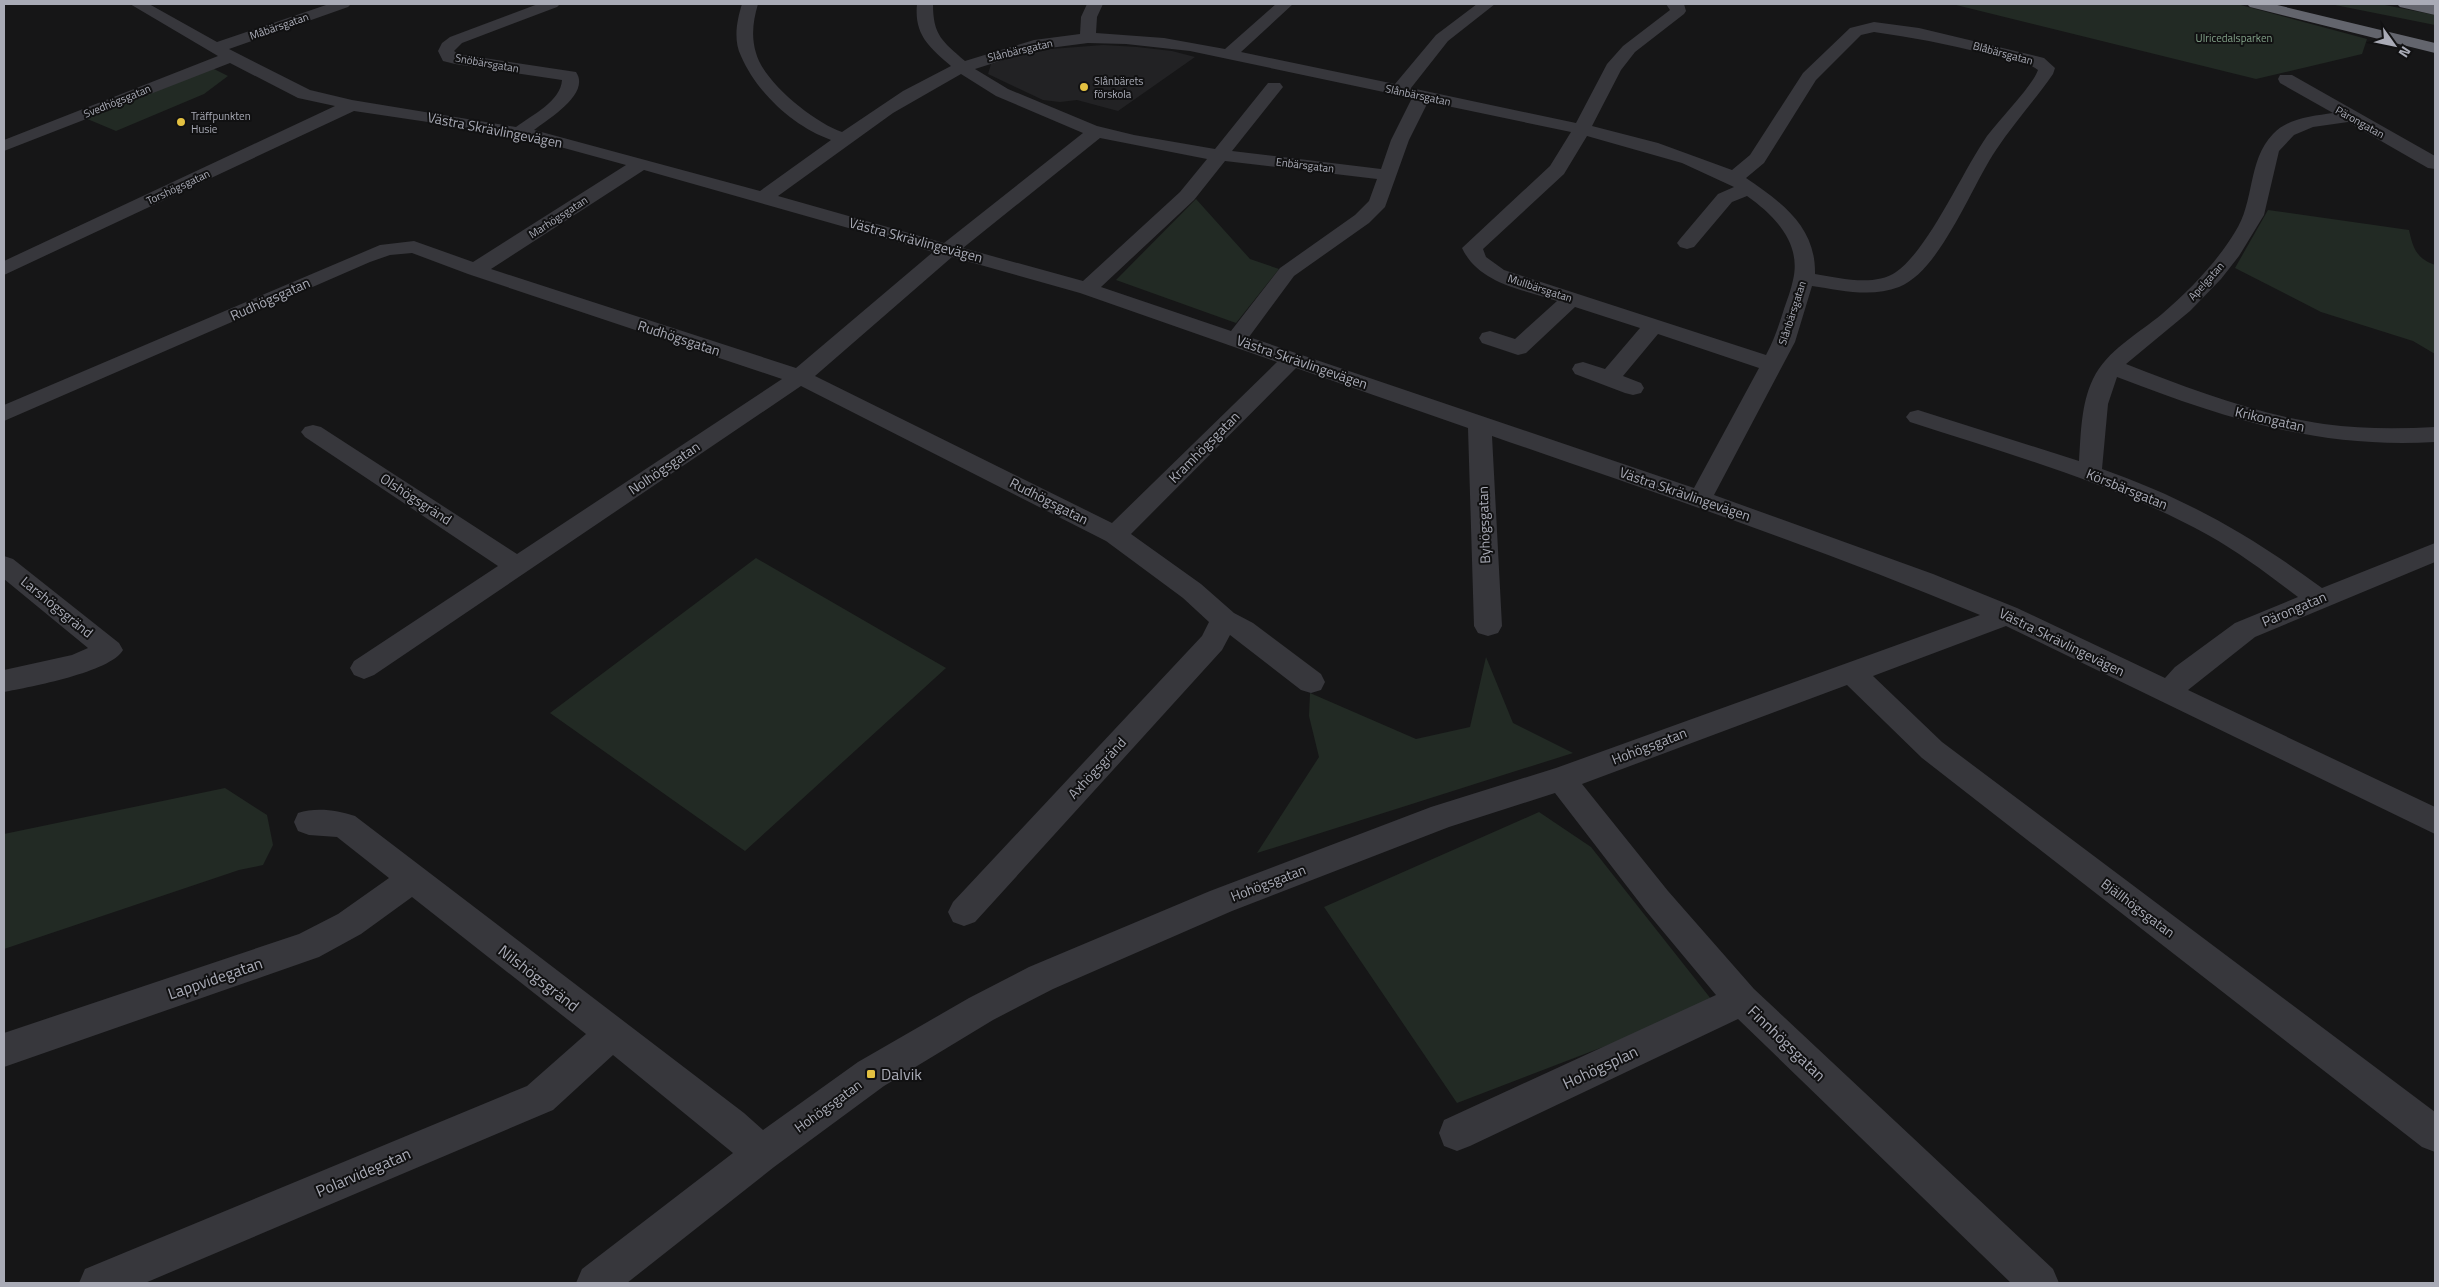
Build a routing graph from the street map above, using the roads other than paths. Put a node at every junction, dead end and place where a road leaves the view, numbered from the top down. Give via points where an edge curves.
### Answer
1 (138, 4) edge
2 (343, 4) edge
3 (552, 4) edge
4 (750, 4) edge
5 (925, 4) edge
6 (1095, 4) edge
7 (1285, 4) edge
8 (1487, 4) edge
9 (1674, 4) edge
10 (2255, 4) edge
11 (2310, 4) edge
12 (2405, 4) edge
13 (2435, 10) edge
14 (2358, 13) dead end
15 (1088, 38) junction
16 (2435, 48) edge
17 (223, 52) junction
18 (1229, 54) junction
19 (963, 67) junction
20 (2286, 79) dead end
21 (1274, 87) dead end
22 (1399, 91) junction
23 (1422, 96) junction
24 (352, 105) junction
25 (2349, 116) junction
26 (1581, 129) junction
27 (1097, 131) junction
28 (521, 132) junction
29 (844, 139) junction
30 (4, 146) edge
31 (1222, 155) junction
32 (641, 164) junction
33 (2435, 164) edge
34 (1387, 175) junction
35 (1741, 183) junction
36 (764, 197) junction
37 (1688, 243) dead end
38 (951, 250) junction
39 (4, 269) edge
40 (475, 270) junction
41 (1804, 279) junction
42 (1087, 289) junction
43 (1571, 299) junction
44 (1654, 326) junction
45 (1490, 338) dead end
46 (1235, 340) junction
47 (1294, 359) junction
48 (1773, 365) junction
49 (2112, 366) junction
50 (1584, 369) dead end
51 (800, 378) junction
52 (1608, 378) junction
53 (1633, 388) dead end
54 (4, 414) edge
55 (1918, 417) dead end
56 (1480, 424) junction
57 (314, 432) dead end
58 (2435, 435) edge
59 (2090, 474) junction
60 (1700, 499) junction
61 (1115, 535) junction
62 (2435, 552) edge
63 (4, 565) edge
64 (518, 567) junction
65 (2319, 599) junction
66 (2007, 615) junction
67 (1224, 620) junction
68 (1488, 626) dead end
69 (364, 668) dead end
70 (1850, 671) junction
71 (4, 681) edge
72 (1311, 682) dead end
73 (2168, 693) junction
74 (1561, 779) junction
75 (2435, 821) edge
76 (309, 822) dead end
77 (412, 878) junction
78 (964, 912) dead end
79 (1742, 1000) junction
80 (610, 1034) junction
81 (4, 1050) edge
82 (1457, 1133) dead end
83 (2435, 1134) edge
84 (762, 1154) junction
85 (99, 1283) edge
86 (596, 1283) edge
87 (2039, 1283) edge

1 - 17 street, Västra Skrävlingevägen
2 - 17 street, Måbärsgatan
3 - 28 street, Snöbärsgatan via 456,40 446,51 455,60 570,76 570,90 560,102
4 - 29 street via 744,24 748,55 772,92 819,130
5 - 19 street, Enbärsgatan via 923,22 928,36
6 - 15 street via 1089,18
7 - 18 street
8 - 22 street via 1442,38
9 - 26 street via 1678,11 1629,49 1613,68
10 - 16 highway
11 - 14 highway
12 - 13 highway
15 - 18 street, Slånbärsgatan via 1156,41
15 - 19 street, Slånbärsgatan via 1018,49
17 - 24 street, Västra Skrävlingevägen via 291,89
17 - 30 street, Svedhögsgatan
18 - 22 street, Slånbärsgatan
19 - 27 street, Enbärsgatan via 986,86
19 - 29 street, Slånbärsgatan via 896,102
20 - 25 street, Pärongatan
21 - 31 street
22 - 23 street, Slånbärsgatan
23 - 26 street, Slånbärsgatan
23 - 34 street
24 - 28 street, Västra Skrävlingevägen
24 - 39 street, Torshögsgatan
25 - 33 street, Pärongatan
25 - 49 street, Apelgatan via 2304,124 2282,135 2265,164 2256,208 2241,240 2210,280 2173,317
26 - 35 street, Slånbärsgatan via 1688,159
26 - 43 street, Mullbärsgatan via 1557,170 1472,248 1478,260 1497,274
27 - 31 street, Enbärsgatan
27 - 38 street, Nolhögsgatan via 983,220
28 - 32 street, Västra Skrävlingevägen
29 - 36 street, Slånbärsgatan
31 - 34 street, Enbärsgatan
31 - 42 street via 1187,196
32 - 36 street, Västra Skrävlingevägen
32 - 40 street, Marhögsgatan
34 - 46 street via 1378,203 1362,219 1288,272
35 - 37 street
35 - 41 street, Slånbärsgatan via 1773,205 1790,222 1805,259
35 - 41 street, Blåbärsgatan via 1809,77 1856,31 1874,27 1919,33 2007,53 2038,62 2046,68 2045,74 1979,161 1922,259 1906,274 1891,283 1863,287
36 - 38 street, Västra Skrävlingevägen
38 - 42 street, Västra Skrävlingevägen
38 - 51 street, Nolhögsgatan
40 - 51 street, Rudhögsgatan
40 - 54 street, Rudhögsgatan via 414,247 387,249
41 - 48 street, Slånbärsgatan via 1784,342
42 - 46 street, Västra Skrävlingevägen
43 - 44 street, Mullbärsgatan
43 - 45 street via 1518,348
44 - 48 street, Mullbärsgatan
44 - 52 street
46 - 47 street, Västra Skrävlingevägen
47 - 56 street, Västra Skrävlingevägen
47 - 61 street, Kramhögsgatan
48 - 60 street, Slånbärsgatan
49 - 58 street, Krikongatan via 2216,406 2267,420 2356,435
49 - 59 street, Apelgatan via 2096,410
50 - 52 street
51 - 61 street, Rudhögsgatan
51 - 64 street, Nolhögsgatan
52 - 53 street
55 - 59 street, Körsbärsgatan
56 - 60 street, Västra Skrävlingevägen
56 - 68 street, Byhögsgatan
57 - 64 street, Olshögsgränd
59 - 65 street, Körsbärsgatan via 2153,498 2215,528 2258,554
60 - 66 street, Västra Skrävlingevägen
61 - 67 street, Rudhögsgatan via 1192,591
62 - 65 street, Pärongatan
63 - 71 street, Larshögsgränd via 109,650 78,664
64 - 69 street, Nolhögsgatan
65 - 73 street, Pärongatan via 2245,630 2185,674
66 - 70 street, Hohögsgatan
66 - 73 street, Västra Skrävlingevägen
67 - 72 street, Rudhögsgatan via 1243,630
67 - 78 street, Axhögsgränd via 1212,643
70 - 74 street, Hohögsgatan
70 - 83 street, Bjällhögsgatan via 1932,750
73 - 75 street, Västra Skrävlingevägen
74 - 79 street, Finnhögsgatan
74 - 84 street, Hohögsgatan via 1442,816 1221,901 1041,978 981,1009 871,1074
76 - 77 street, Nilshögsgränd via 344,825
77 - 80 street, Nilshögsgränd
77 - 81 street, Lappvidegatan via 339,933
79 - 82 street, Hohögsplan
79 - 87 street, Finnhögsgatan
80 - 84 street, Nilshögsgränd via 731,1126
80 - 85 street, Polarvidegatan via 540,1098
84 - 86 street, Hohögsgatan

